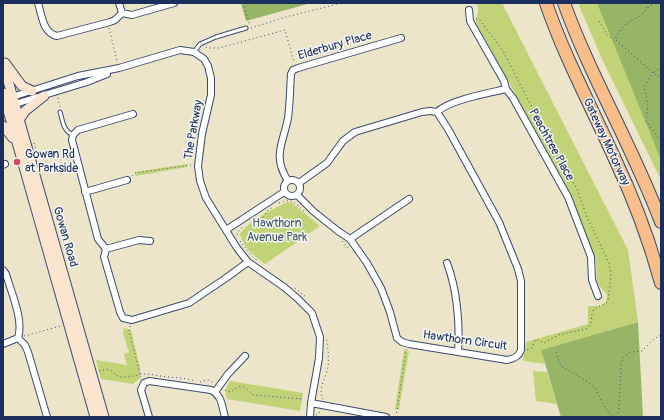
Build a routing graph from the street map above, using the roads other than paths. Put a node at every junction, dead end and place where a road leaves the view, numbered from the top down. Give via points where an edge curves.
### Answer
1 (38, 3) edge
2 (120, 3) edge
3 (174, 3) edge
4 (546, 3) edge
5 (564, 3) edge
6 (469, 10) dead end
7 (122, 13) junction
8 (246, 28) road end
9 (400, 38) dead end
10 (194, 52) junction
11 (3, 62) edge
12 (119, 68) junction
13 (506, 89) junction
14 (32, 90) junction
15 (44, 96) junction
16 (7, 101) edge
17 (60, 112) dead end
18 (437, 112) junction
19 (133, 114) dead end
20 (19, 120) junction
21 (3, 126) edge
22 (73, 135) junction
23 (16, 143) junction
24 (126, 180) road end
25 (288, 181) junction
26 (298, 183) junction
27 (85, 192) junction
28 (284, 192) junction
29 (296, 195) junction
30 (409, 199) dead end
31 (661, 222) edge
32 (226, 230) junction
33 (350, 239) junction
34 (150, 241) dead end
35 (106, 248) junction
36 (248, 262) junction
37 (447, 263) dead end
38 (3, 270) edge
39 (661, 283) edge
40 (598, 296) dead end
41 (18, 338) junction
42 (3, 344) edge
43 (458, 352) junction
44 (245, 356) dead end
45 (215, 392) junction
46 (311, 403) junction
47 (47, 417) edge
48 (95, 417) edge
49 (104, 417) edge
50 (149, 417) edge
51 (225, 417) edge
52 (310, 417) edge
53 (386, 417) edge

1 - 7 street via 45,27 51,35 57,36 110,22
2 - 7 street
3 - 7 street via 132,15
4 - 39 highway, Gateway Motorway via 565,53 631,195
5 - 31 highway, Gateway Motorway via 580,44 639,167
6 - 13 street, Peachtree Place via 470,21
8 - 10 lane via 200,44
9 - 25 street, Elderbury Place via 296,69 291,74 288,118 279,152 281,168
10 - 12 street via 180,50
10 - 32 street, The Parkway via 204,59 211,78 211,96 198,166 200,181 206,198
11 - 14 main road via 22,86
11 - 16 main road, Gowan Road
12 - 14 street via 78,76
12 - 15 street
13 - 18 street via 451,103
13 - 40 street, Peachtree Place via 568,197 590,257 592,280
14 - 16 street
15 - 16 street
15 - 20 main road via 25,111
16 - 20 main road, Gowan Road
16 - 23 main road, Gowan Road
17 - 22 lane via 64,128
18 - 26 street via 422,112 355,132 344,141 327,163
18 - 43 street, Hawthorn Circuit via 499,222 518,269 522,292 521,350 517,356 507,360
19 - 22 street via 78,130
20 - 49 main road, Gowan Road
21 - 23 main road
22 - 27 street via 72,140
23 - 48 main road, Gowan Road
24 - 27 street
25 - 26 street via 294,180
25 - 28 street via 284,186
26 - 29 street via 300,190
27 - 35 street via 98,239
28 - 29 street, Hawthorn Circuit via 290,196
28 - 32 street
29 - 33 street, Hawthorn Circuit
30 - 33 street
32 - 36 street, The Parkway
33 - 43 street, Hawthorn Circuit via 381,288 397,338 409,344
34 - 35 street via 139,240
35 - 36 street via 104,257 120,312 123,318 132,320 189,302
36 - 46 street, The Parkway via 284,287 312,313 320,337
37 - 43 street via 455,297
38 - 41 street via 19,320 21,330
41 - 42 street
41 - 47 street via 28,352
44 - 45 street
45 - 50 street via 149,381 144,383 141,390
45 - 51 street via 220,397
46 - 52 street, The Parkway
46 - 53 street

